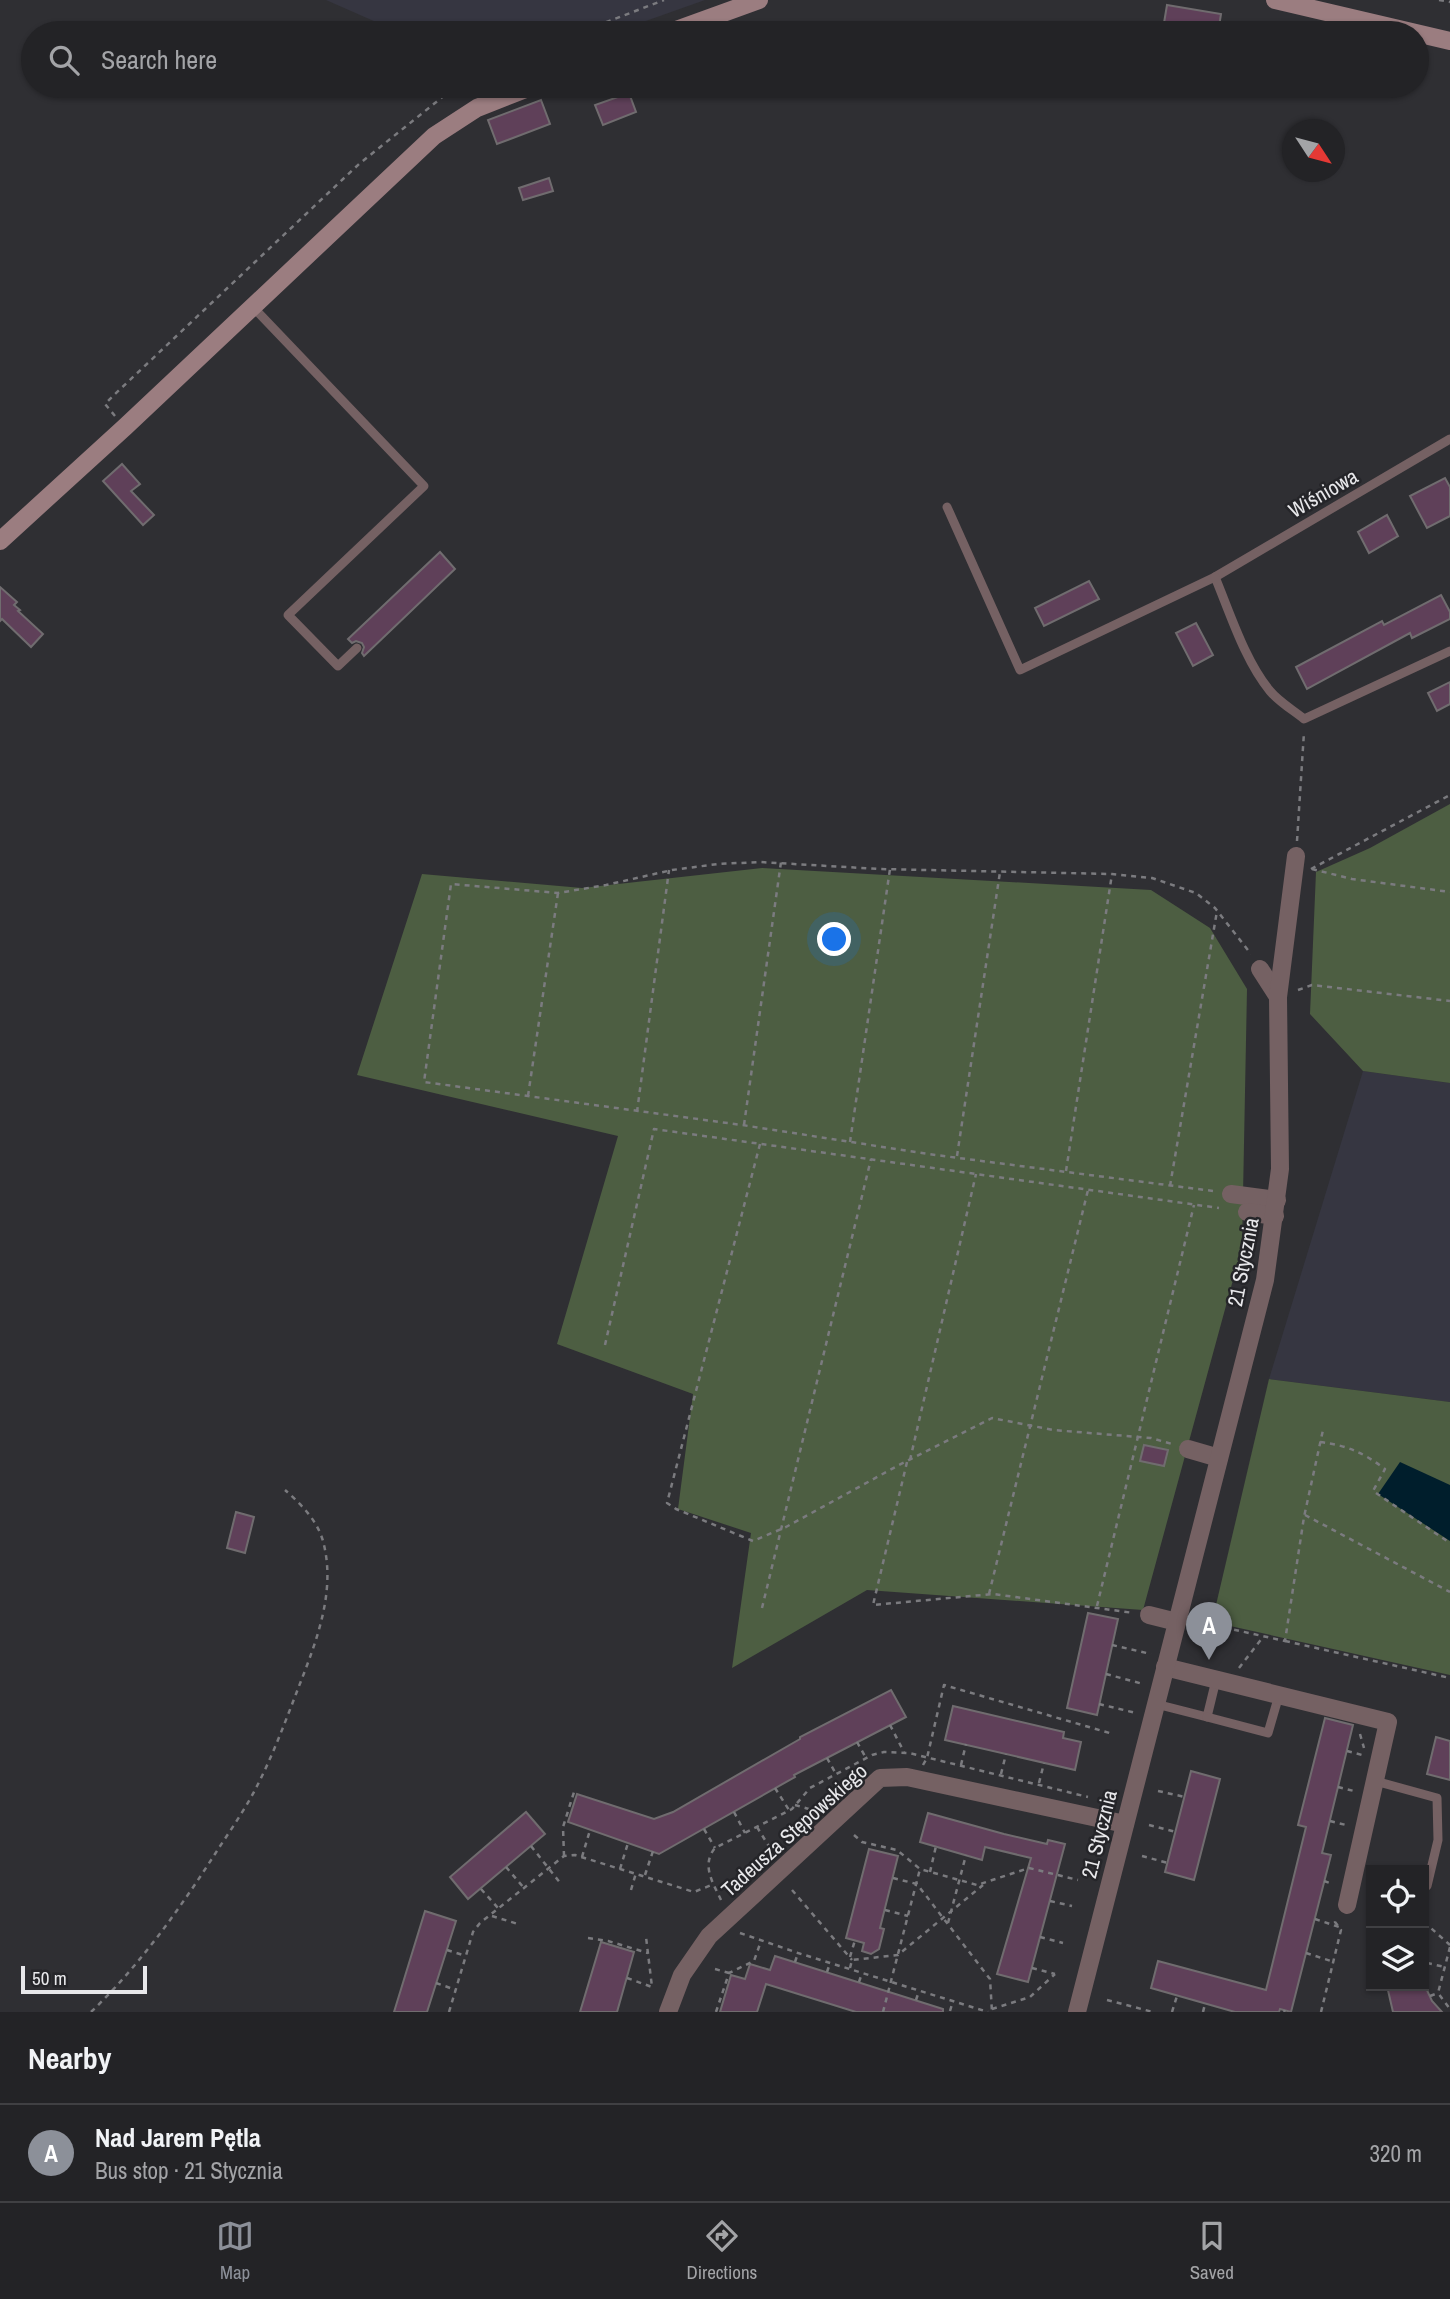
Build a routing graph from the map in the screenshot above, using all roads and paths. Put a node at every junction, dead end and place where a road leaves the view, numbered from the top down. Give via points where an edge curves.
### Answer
1 (664, 0) edge
2 (760, 0) edge
3 (1275, 0) edge
4 (1439, 0) edge
5 (1450, 2) edge
6 (609, 21) edge
7 (701, 21) edge
8 (1365, 21) edge
9 (1429, 36) edge
10 (1450, 41) edge
11 (441, 98) edge
12 (502, 98) edge
13 (253, 307) junction
14 (125, 427) junction
15 (1450, 439) edge
16 (947, 507) dead end
17 (0, 541) edge
18 (1215, 577) junction
19 (357, 648) dead end
20 (1450, 651) edge
21 (1304, 719) junction
22 (1450, 794) edge
23 (1296, 856) joint
24 (781, 862) junction
25 (890, 869) junction
26 (670, 870) junction
27 (1000, 872) junction
28 (1112, 874) junction
29 (1450, 892) edge
30 (558, 893) junction
31 (1217, 911) junction
32 (1260, 968) joint
33 (1312, 985) dead end
34 (1278, 996) junction
35 (1450, 1001) edge
36 (528, 1096) junction
37 (637, 1112) junction
38 (744, 1125) junction
39 (850, 1142) junction
40 (760, 1144) junction
41 (957, 1157) junction
42 (871, 1159) junction
43 (1066, 1171) junction
44 (976, 1174) junction
45 (1170, 1186) junction
46 (1088, 1190) junction
47 (1231, 1194) joint
48 (1194, 1205) junction
49 (1276, 1208) junction
50 (1247, 1212) joint
51 (605, 1345) dead end
52 (1030, 1426) junction
53 (1323, 1430) dead end
54 (1136, 1437) junction
55 (1320, 1442) junction
56 (1188, 1449) joint
57 (1219, 1458) junction
58 (908, 1461) junction
59 (285, 1490) dead end
60 (1305, 1515) junction
61 (780, 1530) junction
62 (1450, 1543) edge
63 (1450, 1592) edge
64 (989, 1594) junction
65 (762, 1608) dead end
66 (1096, 1608) junction
67 (1149, 1615) joint
68 (1178, 1619) junction
69 (1263, 1637) junction
70 (1285, 1641) junction
71 (1112, 1645) dead end
72 (1167, 1663) junction
73 (1106, 1674) dead end
74 (1450, 1678) edge
75 (1222, 1682) junction
76 (1279, 1695) junction
77 (1156, 1703) junction
78 (1099, 1704) dead end
79 (1207, 1717) junction
80 (890, 1725) dead end
81 (1360, 1732) dead end
82 (1113, 1734) dead end
83 (857, 1742) dead end
84 (966, 1744) dead end
85 (1347, 1751) dead end
86 (904, 1752) junction
87 (1006, 1754) dead end
88 (827, 1758) dead end
89 (866, 1758) junction
90 (927, 1758) junction
91 (1044, 1763) dead end
92 (961, 1766) junction
93 (836, 1774) junction
94 (1000, 1776) junction
95 (916, 1779) junction
96 (1038, 1785) junction
97 (1338, 1787) dead end
98 (1369, 1787) junction
99 (775, 1788) dead end
100 (575, 1789) dead end
101 (1158, 1791) dead end
102 (1185, 1797) dead end
103 (1098, 1799) dead end
104 (795, 1805) junction
105 (789, 1810) junction
106 (734, 1812) dead end
107 (825, 1813) dead end
108 (1330, 1821) dead end
109 (1125, 1824) junction
110 (1149, 1825) dead end
111 (757, 1827) junction
112 (1356, 1828) dead end
113 (704, 1829) dead end
114 (590, 1830) dead end
115 (1176, 1832) dead end
116 (745, 1833) junction
117 (854, 1835) dead end
118 (628, 1843) dead end
119 (531, 1846) dead end
120 (936, 1846) dead end
121 (715, 1848) junction
122 (769, 1848) dead end
123 (653, 1851) dead end
124 (966, 1855) dead end
125 (564, 1856) junction
126 (1142, 1856) dead end
127 (582, 1857) junction
128 (1168, 1863) dead end
129 (506, 1867) dead end
130 (549, 1868) junction
131 (620, 1869) junction
132 (920, 1869) junction
133 (930, 1872) junction
134 (636, 1873) junction
135 (645, 1876) junction
136 (893, 1878) dead end
137 (1429, 1878) edge
138 (960, 1880) junction
139 (1079, 1880) dead end
140 (561, 1884) dead end
141 (714, 1884) junction
142 (917, 1884) junction
143 (983, 1885) junction
144 (524, 1888) junction
145 (481, 1889) dead end
146 (631, 1890) dead end
147 (792, 1890) dead end
148 (1050, 1901) dead end
149 (1072, 1906) dead end
150 (498, 1908) junction
151 (1342, 1908) joint
152 (885, 1910) dead end
153 (952, 1911) junction
154 (490, 1915) junction
155 (908, 1916) junction
156 (943, 1918) junction
157 (729, 1919) junction
158 (1315, 1919) dead end
159 (518, 1924) dead end
160 (948, 1924) junction
161 (1339, 1927) junction
162 (1429, 1927) edge
163 (646, 1937) dead end
164 (1040, 1937) dead end
165 (588, 1938) dead end
166 (855, 1940) dead end
167 (761, 1941) junction
168 (1063, 1943) dead end
169 (1450, 1946) edge
170 (447, 1950) dead end
171 (648, 1953) junction
172 (798, 1953) junction
173 (1306, 1953) dead end
174 (898, 1955) junction
175 (466, 1956) junction
176 (851, 1959) junction
177 (795, 1962) dead end
178 (1334, 1962) junction
179 (830, 1963) junction
180 (1429, 1963) edge
181 (1445, 1967) junction
182 (1032, 1968) dead end
183 (715, 1969) dead end
184 (849, 1969) junction
185 (827, 1972) dead end
186 (729, 1973) junction
187 (862, 1973) junction
188 (627, 1978) dead end
189 (859, 1982) dead end
190 (891, 1982) junction
191 (436, 1983) dead end
192 (456, 1990) junction
193 (919, 1991) junction
194 (1438, 1993) junction
195 (1177, 1996) dead end
196 (1430, 1996) dead end
197 (916, 2000) dead end
198 (1107, 2000) dead end
199 (953, 2001) junction
200 (1205, 2004) dead end
201 (1450, 2009) edge
202 (950, 2011) edge
203 (989, 2011) edge
204 (91, 2012) edge
205 (449, 2012) edge
206 (668, 2012) edge
207 (716, 2012) edge
208 (883, 2012) edge
209 (1077, 2012) edge
210 (1153, 2012) edge
211 (1172, 2012) edge
212 (1203, 2012) edge
213 (1321, 2012) edge

1 - 6 path
2 - 7 street
3 - 8 street
4 - 5 path
9 - 10 street
11 - 14 path via 359,164 105,404
12 - 13 street via 477,108 434,136
13 - 14 street
13 - 19 lane via 424,486 288,615 338,666
14 - 17 street
15 - 18 lane, Wiśniowa
16 - 18 lane, Wiśniowa via 1020,670
18 - 21 lane via 1263,683
20 - 21 lane
21 - 23 path
22 - 29 path via 1310,869
23 - 34 street, 21 Stycznia
24 - 25 path
24 - 26 path
24 - 38 path
25 - 27 path
25 - 39 path
26 - 30 path
26 - 37 path
27 - 28 path
27 - 41 path
28 - 31 path via 1182,887
28 - 43 path
30 - 36 path
30 - 36 path via 451,884 424,1082
31 - 32 path
31 - 45 path
32 - 34 street
33 - 35 path
34 - 49 street, 21 Stycznia via 1280,1169
36 - 37 path
37 - 38 path
38 - 39 path
39 - 41 path
40 - 42 path
40 - 51 path via 654,1129
40 - 61 path via 667,1503 753,1541
41 - 43 path
42 - 44 path
42 - 61 path
43 - 45 path
44 - 46 path
44 - 58 path
45 - 47 path
46 - 48 path
46 - 52 path
47 - 49 street
48 - 50 path
48 - 54 path
49 - 50 street
49 - 57 street, 21 Stycznia via 1265,1280
52 - 54 path
52 - 58 path via 992,1418
52 - 64 path
53 - 55 path
54 - 56 path
54 - 66 path
55 - 60 path
55 - 62 path via 1346,1446 1385,1469 1373,1491
56 - 57 street
57 - 68 street, 21 Stycznia
58 - 61 path
58 - 64 path via 873,1605
59 - 204 path via 319,1531 327,1564 326,1602 307,1665 250,1800 192,1890
60 - 63 path
60 - 70 path
61 - 65 path
64 - 66 path
66 - 67 path
67 - 68 street
68 - 69 path
68 - 72 street, 21 Stycznia
69 - 70 path
69 - 75 path
70 - 74 path
71 - 72 path
72 - 75 street
72 - 77 street, 21 Stycznia
73 - 77 path
75 - 76 street
75 - 79 lane
76 - 79 lane via 1268,1733
76 - 98 street via 1388,1722
77 - 78 path
77 - 79 lane
77 - 109 street, 21 Stycznia
80 - 86 path
81 - 85 path via 1366,1756
82 - 90 path via 944,1685
83 - 89 path
84 - 92 path
86 - 89 path
86 - 90 path
87 - 94 path
88 - 93 path
89 - 93 path
90 - 92 path
90 - 95 path
91 - 96 path
92 - 94 path
93 - 104 path via 806,1791
94 - 96 path
95 - 109 street, Tadeusza Stępowskiego
95 - 157 street, Tadeusza Stępowskiego via 880,1778
96 - 103 path
97 - 98 path
98 - 137 lane via 1437,1798 1438,1840
98 - 151 street
99 - 105 path
100 - 125 path via 563,1827
101 - 102 path
104 - 105 path
104 - 107 path
105 - 111 path
106 - 116 path
108 - 112 path
109 - 209 street, 21 Stycznia
110 - 115 path
111 - 116 path
111 - 122 path
113 - 121 path
114 - 127 path
116 - 121 path
117 - 132 path via 862,1842 897,1850
118 - 131 path
119 - 130 path
120 - 133 path
121 - 141 path via 708,1868
123 - 135 path
124 - 138 path
125 - 127 path
125 - 130 path
126 - 128 path
127 - 131 path
129 - 144 path
130 - 140 path
130 - 144 path
131 - 134 path
132 - 133 path
132 - 142 path
133 - 138 path
134 - 135 path
134 - 146 path
135 - 141 path via 694,1892
136 - 142 path
138 - 143 path
138 - 153 path
139 - 143 path via 1029,1868
141 - 157 path
142 - 155 path
142 - 156 path
143 - 153 path
144 - 150 path
145 - 150 path
147 - 176 path
148 - 149 path
150 - 154 path
151 - 161 path via 1335,1922
152 - 155 path
153 - 156 path
153 - 160 path
154 - 159 path
154 - 175 path via 473,1932
155 - 174 path
156 - 160 path
156 - 174 path
157 - 167 path via 742,1935
157 - 206 street, Tadeusza Stępowskiego via 709,1936 682,1975
158 - 161 path
160 - 203 path via 990,1979
161 - 178 path
162 - 169 path
163 - 171 path
164 - 168 path
165 - 171 path
166 - 176 path
167 - 172 path
167 - 186 path via 754,1961
169 - 181 path
170 - 175 path
171 - 188 path via 652,1987
172 - 177 path
172 - 179 path
173 - 178 path
174 - 176 path
174 - 190 path
175 - 192 path
176 - 184 path
178 - 213 path
179 - 184 path
179 - 185 path
180 - 181 path
181 - 194 path
182 - 203 path via 1055,1974 1031,1997
183 - 186 path
184 - 187 path
186 - 207 path
187 - 189 path
187 - 190 path
190 - 193 path
190 - 208 path
191 - 192 path
192 - 205 path
193 - 197 path
193 - 199 path
194 - 196 path
194 - 201 path
195 - 211 path
198 - 210 path
199 - 202 path
199 - 203 path
200 - 212 path

